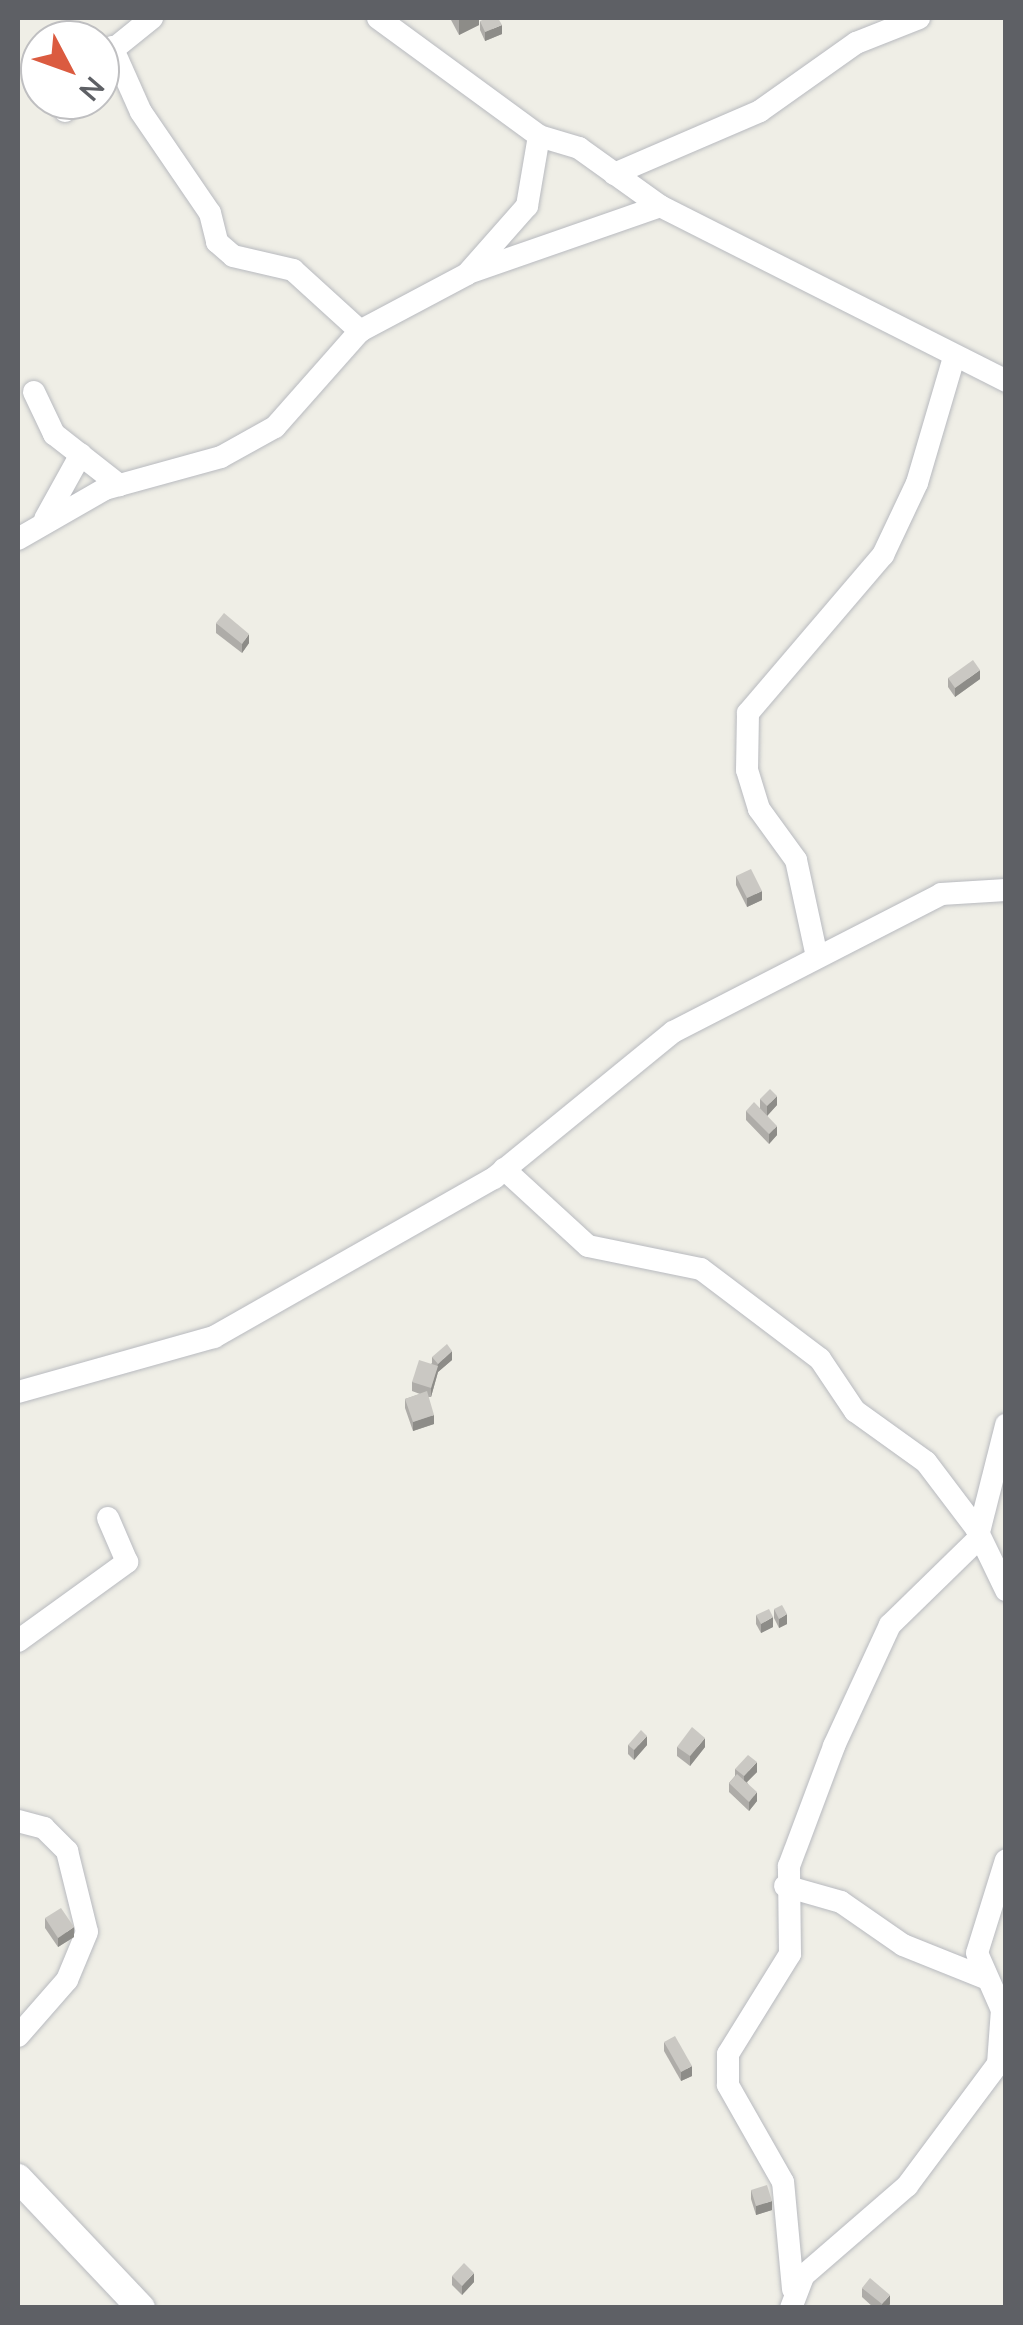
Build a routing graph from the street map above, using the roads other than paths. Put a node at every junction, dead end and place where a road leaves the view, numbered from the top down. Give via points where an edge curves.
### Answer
1 (152, 18) edge
2 (378, 18) edge
3 (919, 18) edge
4 (120, 36) edge
5 (120, 57) edge
6 (539, 136) junction
7 (614, 174) junction
8 (660, 206) junction
9 (467, 274) junction
10 (360, 331) junction
11 (954, 357) junction
12 (1006, 381) edge
13 (34, 392) dead end
14 (82, 454) junction
15 (119, 485) junction
16 (45, 520) junction
17 (18, 539) edge
18 (1006, 890) edge
19 (817, 958) junction
20 (504, 1169) junction
21 (18, 1392) edge
22 (1006, 1426) edge
23 (108, 1518) dead end
24 (977, 1540) junction
25 (1006, 1590) edge
26 (18, 1642) edge
27 (18, 1821) edge
28 (1006, 1860) edge
29 (785, 1886) junction
30 (985, 1978) junction
31 (1002, 2002) edge
32 (18, 2036) edge
33 (18, 2178) edge
34 (792, 2298) edge
35 (141, 2308) edge

1 - 4 street
2 - 6 street
3 - 7 street via 856,42 760,111
5 - 10 street via 142,112 210,213 217,242 233,256 292,270
6 - 7 street
6 - 9 street via 527,206
7 - 8 street
8 - 9 street
8 - 11 street
9 - 10 street
10 - 15 street via 337,365 248,445
11 - 12 street
11 - 19 street via 923,465 883,554 748,713 747,770 759,809 796,860
13 - 14 street via 54,434
14 - 15 street
14 - 16 street
15 - 16 street
16 - 17 street
18 - 19 street via 941,894
19 - 20 street via 658,1042
20 - 21 street via 214,1337
20 - 24 street via 588,1246 701,1269 820,1359 855,1411 926,1462
22 - 24 street
23 - 26 street via 126,1562
24 - 25 street
24 - 29 street via 883,1638
27 - 32 street via 44,1828 68,1851 87,1932 67,1980
28 - 30 street via 978,1937
29 - 30 street via 841,1902 902,1946
29 - 34 street via 790,1954 740,2027 727,2068 728,2085 783,2182
30 - 31 street
31 - 34 street via 994,2071 907,2186
33 - 35 street

